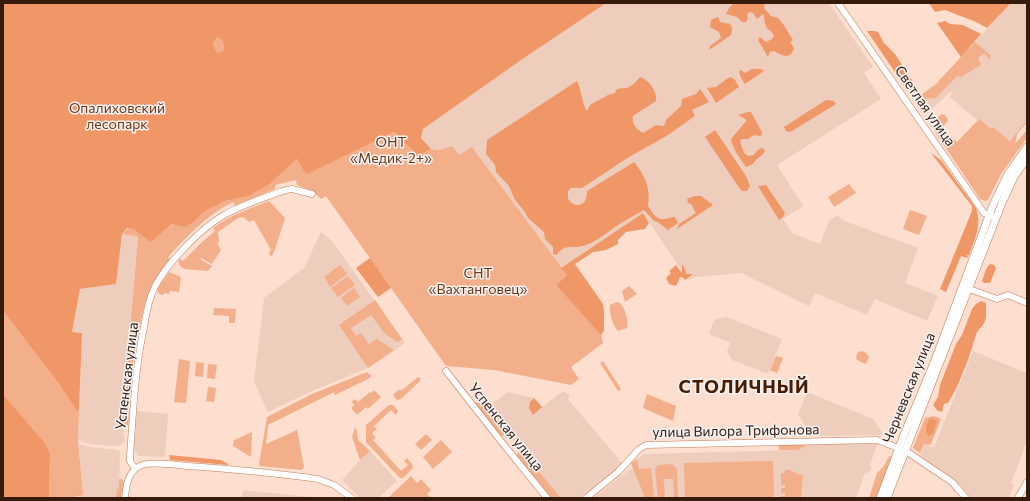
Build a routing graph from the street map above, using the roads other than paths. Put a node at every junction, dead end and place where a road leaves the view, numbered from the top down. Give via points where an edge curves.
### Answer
1 (838, 3) edge
2 (1027, 147) edge
3 (1027, 158) edge
4 (312, 194) dead end
5 (989, 215) junction
6 (996, 218) junction
7 (966, 288) junction
8 (1027, 303) edge
9 (446, 371) dead end
10 (902, 450) junction
11 (135, 469) junction
12 (1027, 482) edge
13 (125, 498) edge
14 (352, 498) edge
15 (547, 498) edge
16 (586, 498) edge
17 (880, 498) edge
18 (887, 498) edge
19 (966, 498) edge
20 (1018, 498) edge

1 - 5 street, Светлая улица via 984,213
2 - 5 main road via 1008,174
3 - 6 main road via 1010,186
4 - 11 street, Успенская улица via 286,190 225,214 196,238 160,278 152,294 140,347 130,456
5 - 6 street, Светлая улица
5 - 7 main road
6 - 7 main road
7 - 8 street via 997,299 1008,295
7 - 10 main road, Черневская улица via 935,360
9 - 15 street, Успенская улица
10 - 16 street, улица Вилора Трифонова via 878,440 646,445
10 - 17 main road, Черневская улица
10 - 18 main road, Черневская улица
10 - 19 street, улица Вилора Трифонова via 952,482
11 - 13 street via 128,482
11 - 14 street via 142,465 166,464 318,479 334,484
12 - 20 street

